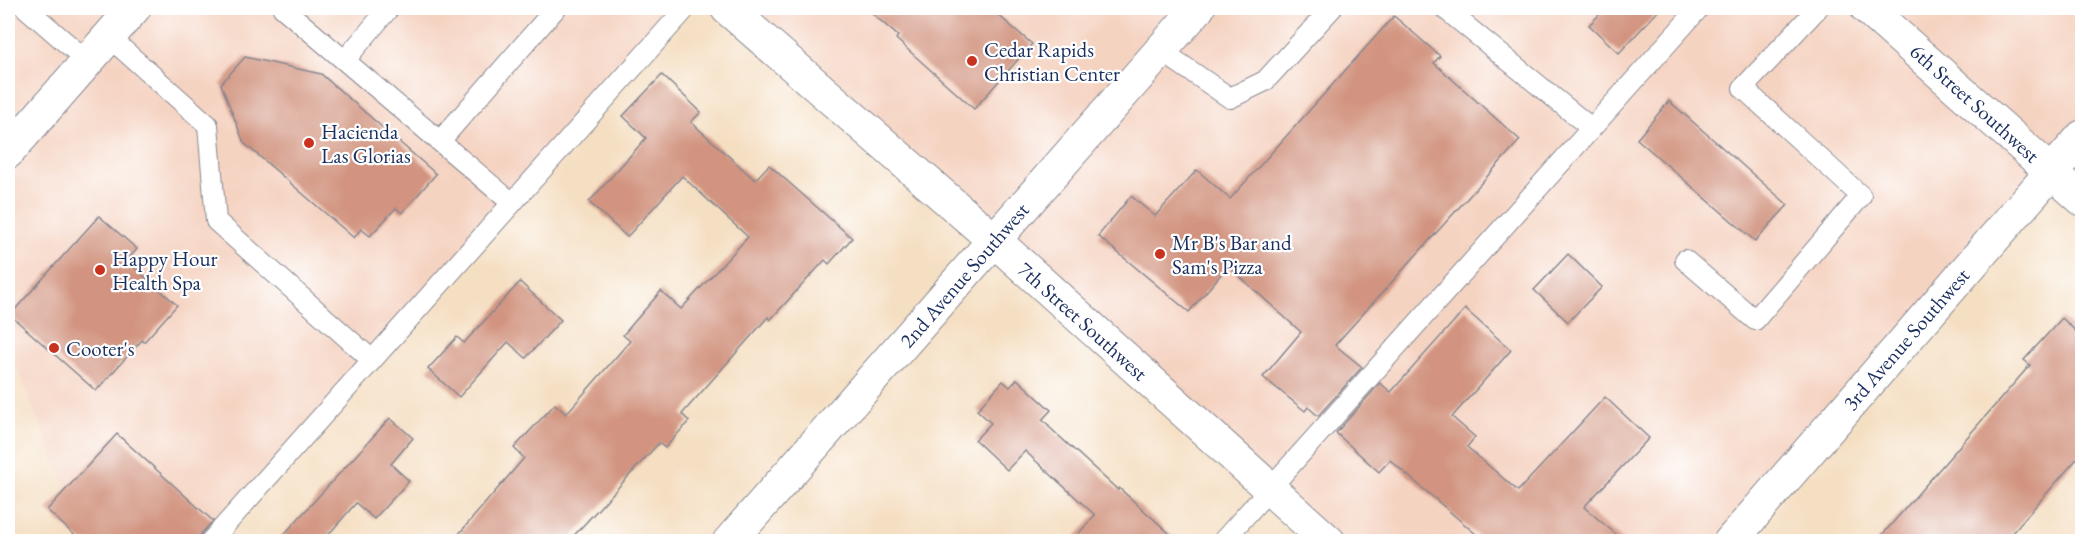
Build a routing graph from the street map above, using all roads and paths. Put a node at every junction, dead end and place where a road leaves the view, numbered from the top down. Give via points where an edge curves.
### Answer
1 (26, 8) edge
2 (134, 8) edge
3 (283, 8) edge
4 (389, 8) edge
5 (556, 8) edge
6 (686, 8) edge
7 (727, 8) edge
8 (1198, 8) edge
9 (1332, 8) edge
10 (1444, 8) edge
11 (1699, 8) edge
12 (1818, 8) edge
13 (1867, 8) edge
14 (109, 37) junction
15 (1160, 51) junction
16 (345, 60) junction
17 (87, 61) junction
18 (1591, 128) junction
19 (2082, 137) edge
20 (440, 141) junction
21 (8, 152) edge
22 (2052, 171) junction
23 (2082, 199) edge
24 (512, 203) junction
25 (994, 240) junction
26 (1685, 260) dead end
27 (372, 360) junction
28 (1269, 488) junction
29 (210, 542) edge
30 (729, 542) edge
31 (1222, 542) edge
32 (1329, 542) edge
33 (1730, 542) edge

1 - 17 lane
2 - 14 main road
3 - 16 lane
4 - 16 lane
5 - 20 lane
6 - 24 lane
7 - 25 main road, 7th Street Southwest
8 - 15 main road, 2nd Avenue Southwest
9 - 15 lane via 1265,81 1230,98
10 - 18 lane
11 - 18 lane
12 - 26 lane via 1743,88 1861,196 1755,320
13 - 22 main road, 6th Street Southwest
14 - 17 main road
14 - 27 lane via 208,125 216,221
15 - 25 main road, 2nd Avenue Southwest
16 - 20 lane
17 - 21 main road
18 - 28 lane
19 - 22 main road, 3rd Avenue Southwest
20 - 24 lane
22 - 23 main road, 6th Street Southwest
22 - 33 main road, 3rd Avenue Southwest
24 - 27 lane
25 - 28 main road, 7th Street Southwest
25 - 30 main road, 2nd Avenue Southwest
27 - 29 lane
28 - 31 lane
28 - 32 main road, 7th Street Southwest

